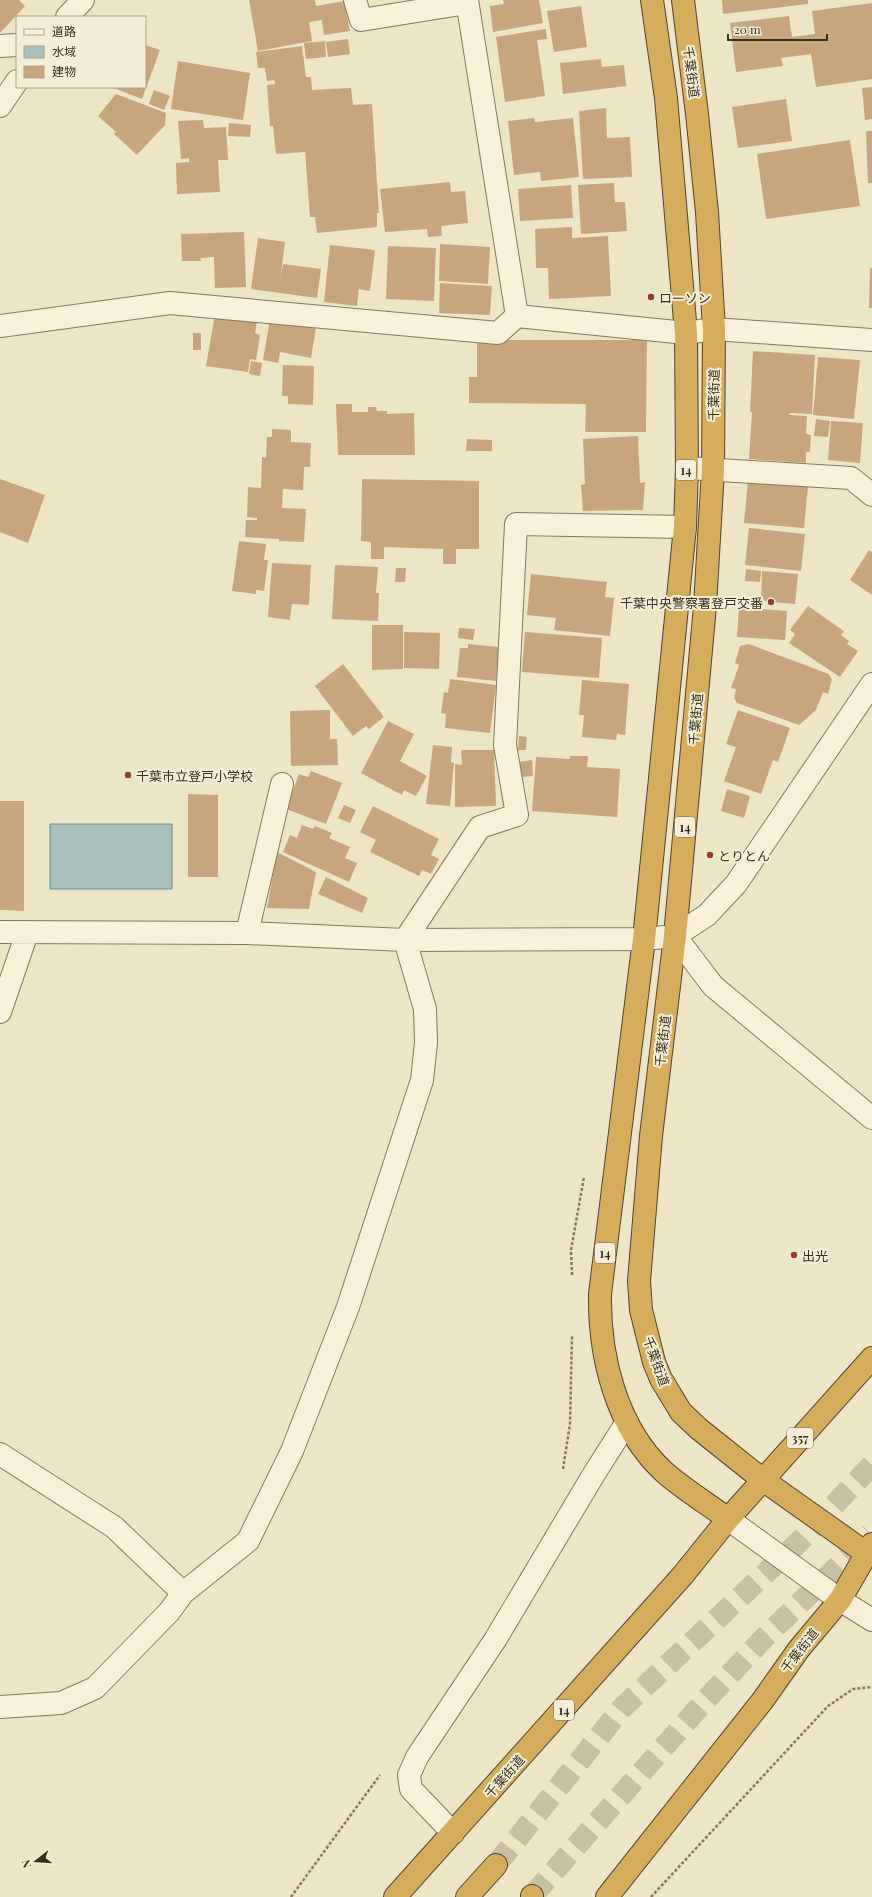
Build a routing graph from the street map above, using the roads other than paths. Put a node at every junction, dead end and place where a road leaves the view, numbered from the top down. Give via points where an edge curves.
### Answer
1 (82, 0) edge
2 (355, 0) edge
3 (652, 0) edge
4 (682, 0) edge
5 (467, 2) edge
6 (68, 16) edge
7 (0, 46) edge
8 (16, 46) edge
9 (16, 82) edge
10 (0, 106) edge
11 (517, 316) junction
12 (0, 326) edge
13 (714, 329) junction
14 (686, 333) junction
15 (872, 340) edge
16 (686, 468) junction
17 (713, 470) junction
18 (872, 495) edge
19 (684, 527) junction
20 (872, 684) edge
21 (282, 784) dead end
22 (0, 932) edge
23 (27, 933) junction
24 (247, 933) junction
25 (675, 936) junction
26 (644, 939) junction
27 (405, 940) junction
28 (0, 1012) edge
29 (872, 1118) edge
30 (872, 1358) edge
31 (627, 1422) junction
32 (0, 1454) edge
33 (762, 1480) junction
34 (728, 1519) junction
35 (870, 1551) edge
36 (183, 1593) junction
37 (840, 1600) junction
38 (872, 1620) edge
39 (0, 1707) edge
40 (454, 1833) junction
41 (496, 1865) tunnel mouth
42 (395, 1897) edge
43 (467, 1897) edge
44 (607, 1897) edge

1 - 6 street
2 - 5 street via 361,20
3 - 14 highway, 千葉街道 / 14 via 666,98
4 - 13 highway, 千葉街道 / 14 via 698,114
5 - 11 street
7 - 8 street
9 - 10 street
11 - 12 street via 498,333 170,303
11 - 14 street
13 - 14 street
13 - 15 street
13 - 17 highway, 千葉街道 / 14
14 - 16 highway, 千葉街道 / 14
16 - 17 street
16 - 19 highway, 千葉街道 / 14
17 - 18 street via 851,478
17 - 25 highway, 千葉街道 / 14 via 705,606
19 - 26 highway, 千葉街道 / 14
19 - 27 street via 516,524 505,745 517,815 480,827
20 - 25 street via 736,884 707,915
21 - 24 street
22 - 23 street
23 - 24 street
23 - 28 street
24 - 27 street
25 - 26 street
25 - 29 street via 713,986
25 - 33 highway, 千葉街道 / 14 via 651,1136 639,1281 641,1310 654,1362 681,1412
26 - 27 street
26 - 31 highway, 千葉街道 / 14 via 600,1294 604,1355
27 - 36 street via 425,1009 426,1043 422,1080 348,1307 292,1451 248,1541
30 - 33 highway, 357
31 - 34 highway, 千葉街道 / 14 via 662,1470
31 - 40 street via 495,1640 417,1757 409,1775 411,1789
32 - 36 street via 114,1527
33 - 34 highway, 357
33 - 35 highway, 千葉街道 / 14
34 - 37 street
34 - 40 highway, 千葉街道 / 14 via 684,1575
35 - 37 highway, 千葉街道 / 14
36 - 39 street via 169,1612 95,1688 61,1703
37 - 38 street
37 - 44 highway, 千葉街道 / 14 via 799,1649 763,1700
40 - 42 highway, 千葉街道 / 14
41 - 43 highway

